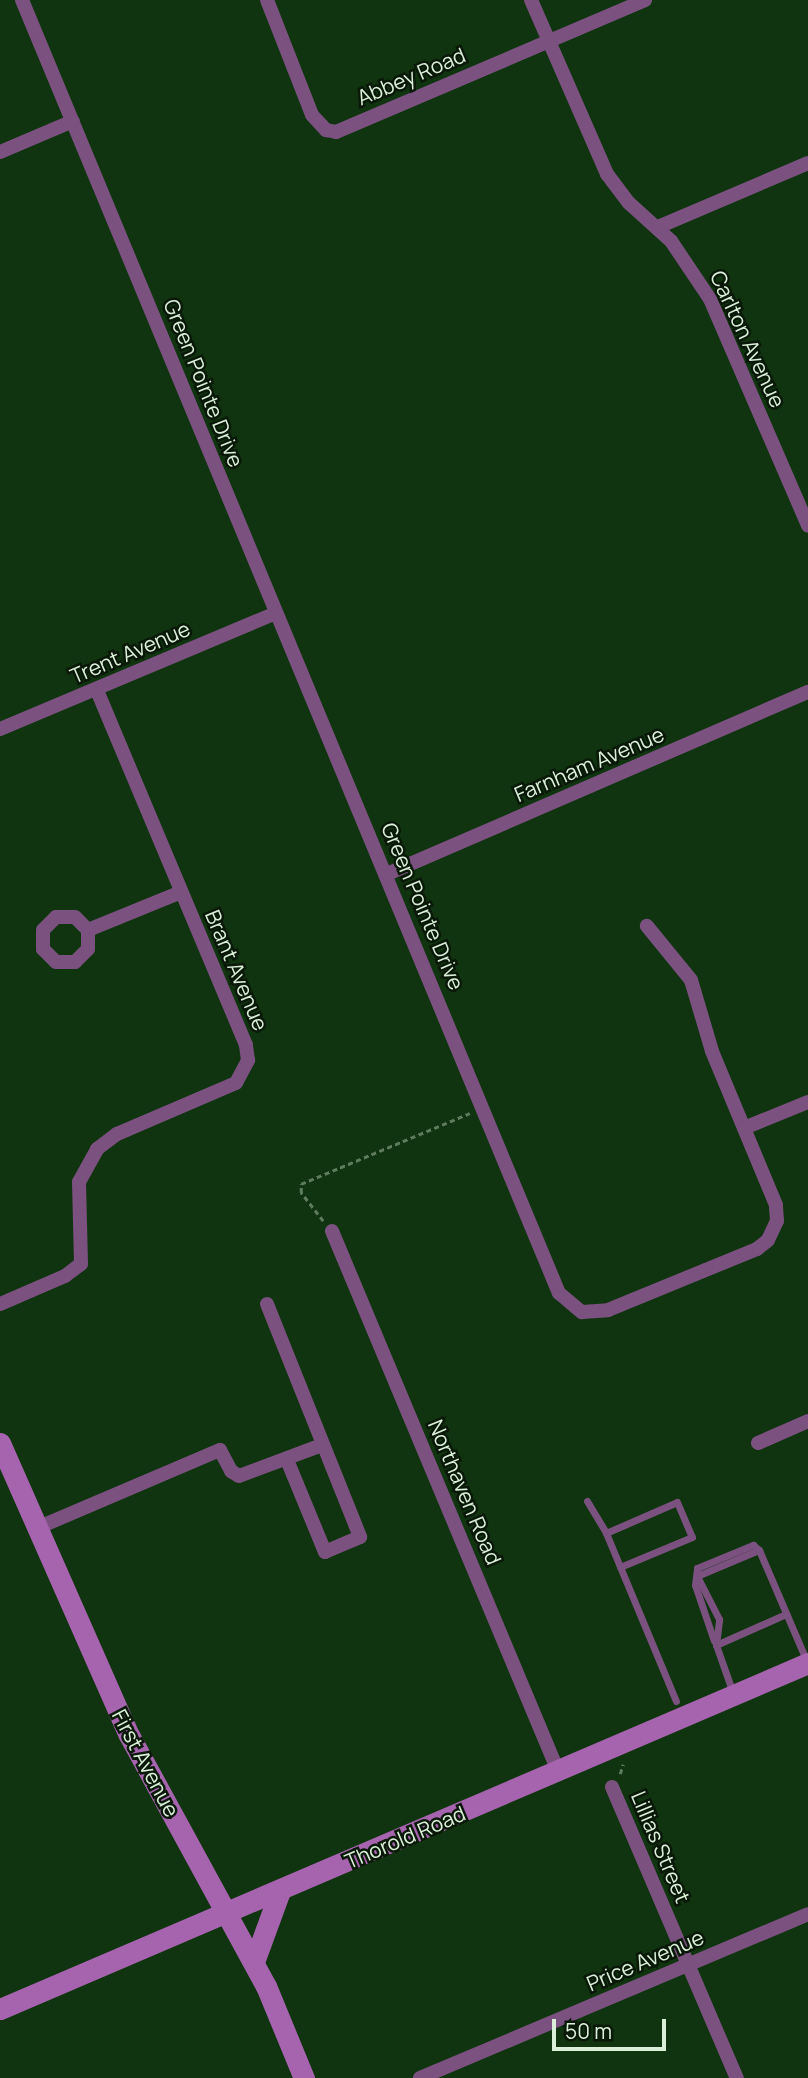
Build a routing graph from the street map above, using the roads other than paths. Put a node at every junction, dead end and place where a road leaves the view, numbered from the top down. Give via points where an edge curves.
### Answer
1 (22, 0) edge
2 (268, 0) edge
3 (531, 0) edge
4 (645, 0) edge
5 (548, 40) junction
6 (73, 121) junction
7 (0, 152) edge
8 (808, 163) edge
9 (658, 227) junction
10 (808, 526) edge
11 (276, 613) junction
12 (97, 690) junction
13 (808, 692) edge
14 (0, 729) edge
15 (387, 874) junction
16 (181, 891) junction
17 (646, 926) dead end
18 (88, 930) dead end
19 (808, 1102) edge
20 (744, 1128) junction
21 (332, 1231) road end
22 (0, 1304) edge
23 (267, 1304) dead end
24 (808, 1421) edge
25 (0, 1443) edge
26 (758, 1443) dead end
27 (322, 1445) junction
28 (287, 1460) junction
29 (587, 1501) dead end
30 (37, 1528) junction
31 (606, 1533) junction
32 (620, 1567) junction
33 (786, 1614) junction
34 (717, 1648) junction
35 (808, 1663) edge
36 (733, 1695) junction
37 (676, 1701) dead end
38 (558, 1771) junction
39 (612, 1787) dead end
40 (280, 1891) junction
41 (226, 1913) junction
42 (808, 1914) edge
43 (254, 1962) junction
44 (689, 1965) junction
45 (0, 2009) edge
46 (304, 2078) edge
47 (420, 2078) edge
48 (737, 2078) edge

1 - 6 street, Green Pointe Drive
2 - 5 street, Abbey Road via 312,115 326,130 337,132
3 - 5 street, Carlton Avenue
4 - 5 street, Abbey Road
5 - 9 street, Carlton Avenue via 607,174 629,203
6 - 7 street
6 - 11 street, Green Pointe Drive
8 - 9 street
9 - 10 street, Carlton Avenue via 710,299
11 - 12 street, Trent Avenue
11 - 15 street, Green Pointe Drive
12 - 14 street, Trent Avenue
12 - 16 street, Brant Avenue
13 - 15 street, Farnham Avenue
15 - 20 street, Green Pointe Drive via 561,1298 589,1313 608,1310 768,1240 777,1221 776,1205
16 - 18 street
16 - 22 street, Brant Avenue via 246,1045 245,1073 236,1083 117,1134 97,1149 79,1182 81,1264 65,1276
17 - 20 street, Green Pointe Drive via 691,980 712,1051
19 - 20 street
21 - 38 street, Northaven Road
23 - 27 street
24 - 26 street
25 - 30 street, First Avenue
27 - 28 street
27 - 28 street via 360,1537 344,1546 325,1552
28 - 30 street via 239,1476 231,1471 220,1450
29 - 31 lane
30 - 41 street, First Avenue via 130,1735
31 - 32 lane
31 - 32 lane via 677,1502 692,1537
32 - 37 lane
33 - 34 lane
33 - 34 lane via 759,1550 697,1576 719,1619
33 - 35 lane
34 - 36 lane
35 - 36 street, Thorold Road
36 - 38 street, Thorold Road
38 - 40 street, Thorold Road
39 - 44 street, Lillias Street
40 - 41 street, Thorold Road
40 - 43 street
41 - 43 street, First Avenue
41 - 45 street, Thorold Road
42 - 44 street, Price Avenue
43 - 46 street, First Avenue
44 - 47 street, Price Avenue
44 - 48 street, Lillias Street

